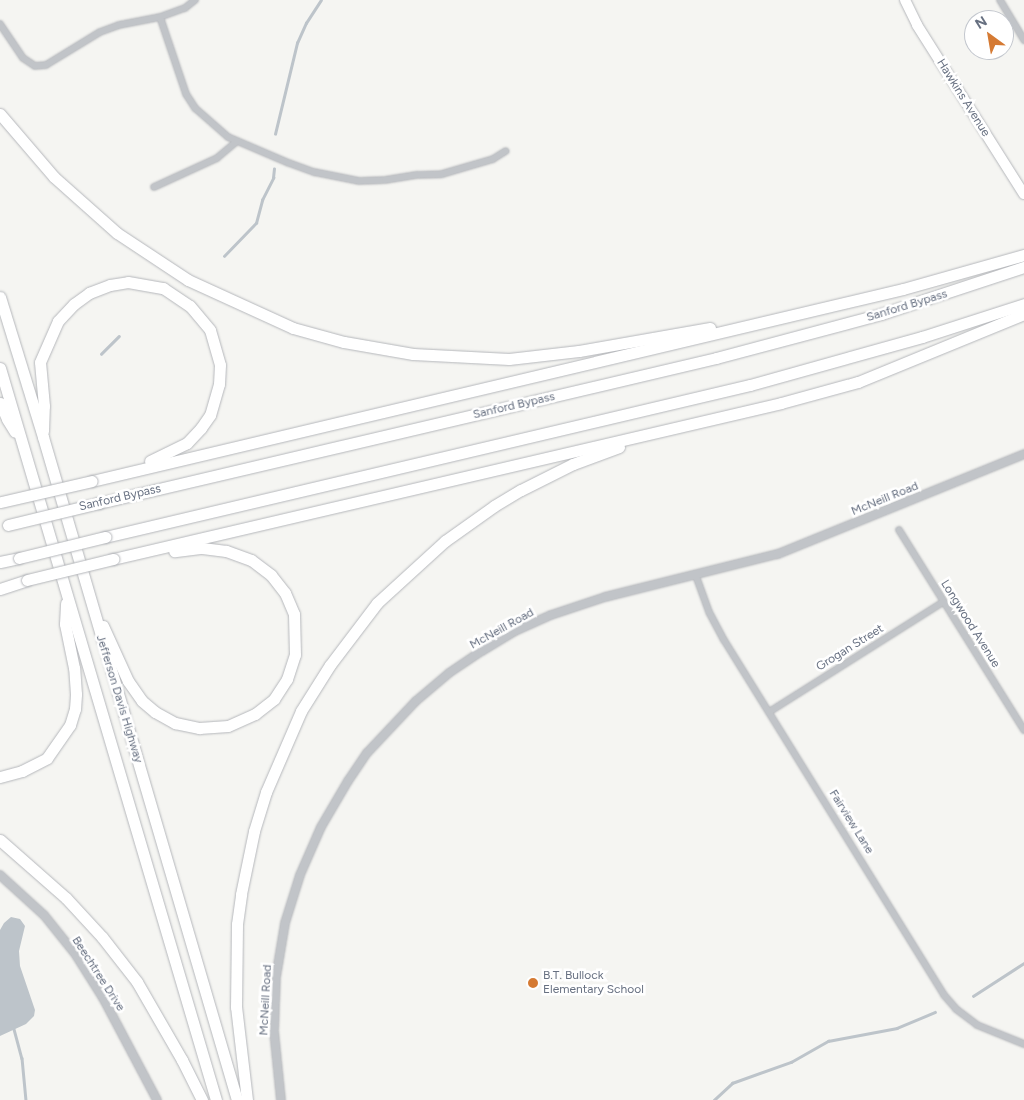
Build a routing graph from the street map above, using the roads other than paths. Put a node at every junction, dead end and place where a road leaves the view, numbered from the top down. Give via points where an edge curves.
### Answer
1 (195, 0) edge
2 (905, 0) edge
3 (1000, 0) edge
4 (160, 18) junction
5 (0, 24) edge
6 (1024, 40) edge
7 (0, 114) edge
8 (237, 141) junction
9 (506, 151) dead end
10 (154, 188) dead end
11 (1024, 194) edge
12 (1024, 255) edge
13 (1024, 267) edge
14 (0, 297) edge
15 (1024, 304) edge
16 (1024, 314) edge
17 (781, 318) junction
18 (0, 368) edge
19 (0, 403) edge
20 (713, 420) junction
21 (43, 436) junction
22 (21, 439) junction
23 (1024, 454) edge
24 (92, 481) junction
25 (0, 503) edge
26 (4, 526) edge
27 (899, 530) dead end
28 (117, 558) junction
29 (0, 562) edge
30 (696, 576) junction
31 (0, 587) edge
32 (66, 592) junction
33 (943, 602) junction
34 (91, 607) junction
35 (769, 712) junction
36 (1024, 730) edge
37 (0, 777) edge
38 (0, 840) edge
39 (0, 875) edge
40 (1024, 1044) edge
41 (157, 1100) edge
42 (202, 1100) edge
43 (216, 1100) edge
44 (237, 1100) edge
45 (247, 1100) edge
46 (281, 1100) edge

1 - 4 street via 185,8
2 - 11 main road, Hawkins Avenue via 917,25
3 - 6 street
4 - 5 street via 100,32 46,65 35,66 23,58
4 - 8 street via 186,94 208,121
7 - 17 highway via 54,177 117,233 188,280 293,328 344,342 413,354 509,359 579,351
8 - 9 street via 314,172 359,181 442,174 493,159
8 - 10 street via 217,158
12 - 17 highway via 903,290
13 - 26 highway, Sanford Bypass, bridge via 881,314 716,358
14 - 21 highway, Jefferson Davis Highway
15 - 29 highway, bridge via 913,340 759,383
16 - 20 highway via 858,382
17 - 24 highway
18 - 22 highway, Jefferson Davis Highway
19 - 22 highway
20 - 28 highway
20 - 45 highway via 598,455 546,477 494,506 445,541 401,580 366,616 330,665 302,712 277,764 246,863 237,924 236,964 238,1040
21 - 24 highway via 40,362 58,321 74,304 89,293 128,282 163,288 190,306 210,330 220,366 219,384 210,415 187,444 162,457
21 - 34 highway, Jefferson Davis Highway
22 - 32 highway, Jefferson Davis Highway
23 - 30 street, McNeill Road via 778,554
24 - 25 highway, bridge
27 - 33 street, Longwood Avenue
28 - 31 highway, bridge
28 - 34 highway via 200,548 226,551 251,560 276,581 294,614 295,655 287,679 274,699 255,714 228,726 199,728 175,723 142,701 128,681
30 - 35 street, Fairview Lane via 709,612 724,640
30 - 46 street, McNeill Road via 605,597 515,631 449,674 416,701 367,754 321,827 300,875 285,923 276,977 274,1022
32 - 37 highway via 65,624 76,694 70,725 47,758 22,771
32 - 43 highway, Jefferson Davis Highway
33 - 35 street, Grogan Street
33 - 36 street, Longwood Avenue
34 - 44 highway, Jefferson Davis Highway
35 - 40 street, Fairview Lane via 944,996 977,1025
38 - 42 highway via 66,898 137,982
39 - 41 street, Beechtree Drive via 44,916 76,955 103,998

